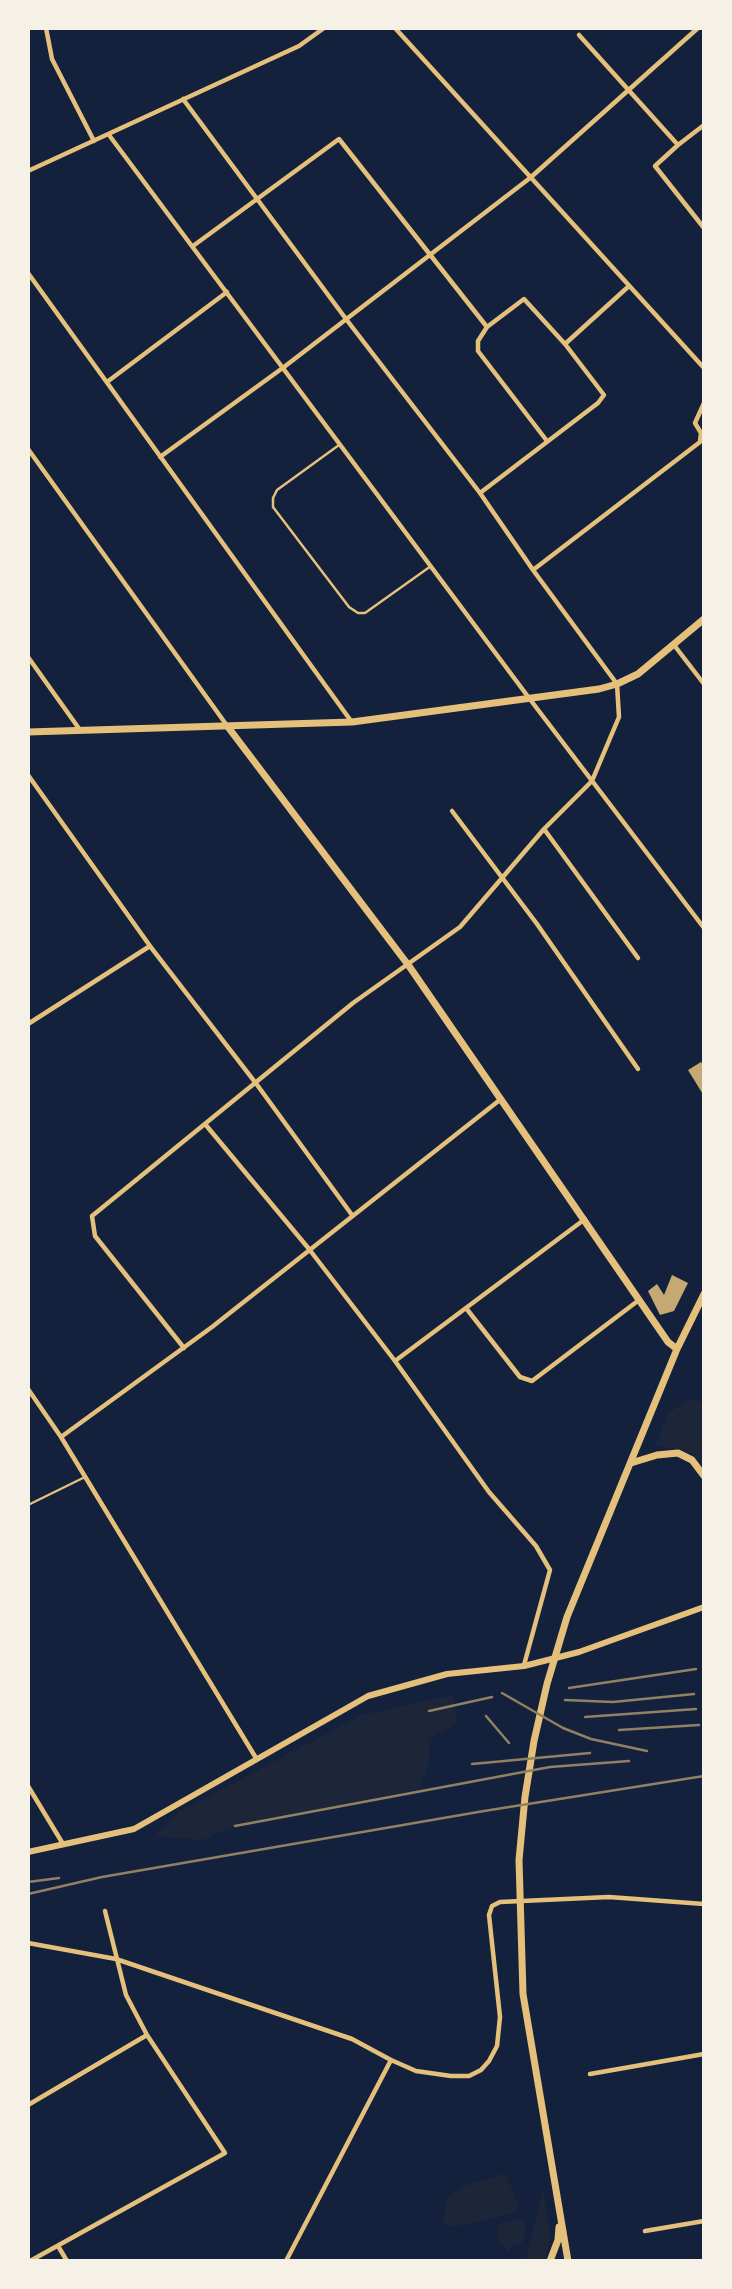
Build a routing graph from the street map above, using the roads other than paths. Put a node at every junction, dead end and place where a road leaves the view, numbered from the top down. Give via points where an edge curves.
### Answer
1 (46, 28) edge
2 (324, 28) edge
3 (395, 28) edge
4 (698, 28) edge
5 (579, 35) dead end
6 (627, 91) junction
7 (183, 99) junction
8 (704, 125) edge
9 (109, 135) junction
10 (94, 141) junction
11 (678, 145) junction
12 (28, 171) edge
13 (530, 178) junction
14 (257, 199) junction
15 (704, 228) edge
16 (193, 246) junction
17 (431, 255) junction
18 (28, 272) edge
19 (630, 285) junction
20 (227, 292) junction
21 (346, 319) junction
22 (487, 327) junction
23 (565, 344) junction
24 (284, 367) junction
25 (704, 368) edge
26 (107, 382) junction
27 (704, 403) edge
28 (547, 441) junction
29 (341, 444) junction
30 (28, 449) edge
31 (160, 457) junction
32 (480, 493) junction
33 (431, 566) junction
34 (533, 570) junction
35 (704, 619) edge
36 (673, 644) junction
37 (28, 657) edge
38 (617, 684) junction
39 (704, 684) edge
40 (529, 698) junction
41 (352, 722) junction
42 (228, 727) junction
43 (80, 730) junction
44 (28, 732) edge
45 (28, 775) edge
46 (592, 781) junction
47 (452, 811) dead end
48 (544, 829) junction
49 (502, 876) junction
50 (704, 928) edge
51 (150, 946) junction
52 (638, 958) dead end
53 (409, 966) junction
54 (28, 1024) edge
55 (638, 1069) dead end
56 (255, 1082) junction
57 (502, 1099) junction
58 (205, 1124) junction
59 (352, 1216) junction
60 (585, 1219) junction
61 (309, 1249) junction
62 (704, 1294) edge
63 (640, 1300) junction
64 (466, 1308) junction
65 (184, 1348) junction
66 (677, 1349) junction
67 (395, 1361) junction
68 (28, 1389) edge
69 (61, 1437) junction
70 (630, 1465) junction
71 (704, 1476) edge
72 (85, 1477) junction
73 (28, 1505) edge
74 (704, 1607) edge
75 (524, 1666) junction
76 (256, 1758) junction
77 (28, 1786) edge
78 (63, 1844) junction
79 (28, 1852) edge
80 (704, 1904) edge
81 (105, 1911) dead end
82 (28, 1943) edge
83 (116, 1959) junction
84 (148, 2035) junction
85 (704, 2054) edge
86 (391, 2060) junction
87 (590, 2074) dead end
88 (28, 2105) edge
89 (559, 2216) junction
90 (704, 2221) edge
91 (645, 2231) dead end
92 (58, 2246) junction
93 (30, 2261) edge
94 (67, 2261) edge
95 (286, 2261) edge
96 (550, 2261) edge
97 (568, 2261) edge

1 - 10 street via 52,59
2 - 7 street via 299,46
3 - 13 street
4 - 6 street
5 - 6 street
6 - 11 street
6 - 13 street
7 - 9 street
7 - 14 street
8 - 11 street
9 - 10 street
9 - 16 street
10 - 12 street
11 - 15 street via 655,166
13 - 17 street
13 - 19 street
14 - 16 street
14 - 17 street via 339,139
14 - 21 street
16 - 20 street
17 - 21 street
17 - 22 street
18 - 26 street
19 - 23 street
19 - 25 street
20 - 24 street
20 - 26 street
21 - 24 street
21 - 32 street
22 - 23 street via 524,299
22 - 28 street via 478,341 478,351
23 - 28 street via 604,395
24 - 29 street
24 - 31 street
26 - 31 street
27 - 34 street via 695,423 701,442
28 - 32 street
29 - 33 street
29 - 33 lane via 277,490 274,507 358,613 365,613
30 - 42 street
31 - 41 street
32 - 34 street
33 - 40 street
34 - 38 street
35 - 36 main road
36 - 38 main road via 638,674
36 - 39 street
37 - 43 street
38 - 40 main road
38 - 46 street via 619,716
40 - 41 main road
40 - 46 street
41 - 42 main road
42 - 43 main road
42 - 53 main road
43 - 44 main road
45 - 51 street
46 - 48 street
46 - 50 street
47 - 49 street
48 - 49 street
48 - 52 street
49 - 53 street via 460,927
49 - 55 street
51 - 54 street
51 - 56 street
53 - 56 street via 354,1003
53 - 57 main road
56 - 58 street
56 - 59 street
57 - 59 street
57 - 60 main road
58 - 61 street
58 - 65 street via 92,1216 95,1236
59 - 61 street
60 - 63 main road
60 - 64 street
61 - 65 street
61 - 67 street
62 - 66 main road
63 - 64 street via 532,1381 520,1377
63 - 66 main road
64 - 67 street
65 - 69 street
66 - 70 main road
67 - 75 street via 550,1570
68 - 69 street
69 - 72 street
70 - 71 main road via 678,1453 692,1460
70 - 89 main road via 567,1617 547,1684 525,1797 519,1860 523,1994
72 - 73 lane
72 - 76 street
74 - 75 street via 579,1652
75 - 76 street via 447,1674 368,1696
76 - 78 street via 134,1829
77 - 78 street
78 - 79 street
80 - 86 street via 609,1897 500,1902 492,1906 489,1915 500,2017 497,2046 489,2061 469,2076 451,2076 416,2071
81 - 83 street
82 - 83 street
83 - 84 street via 126,1995
83 - 86 street via 347,2037
84 - 88 street
84 - 92 street via 225,2152
85 - 87 street
86 - 95 street
89 - 96 main road via 558,2240
89 - 97 main road
90 - 91 street
92 - 93 street
92 - 94 street

